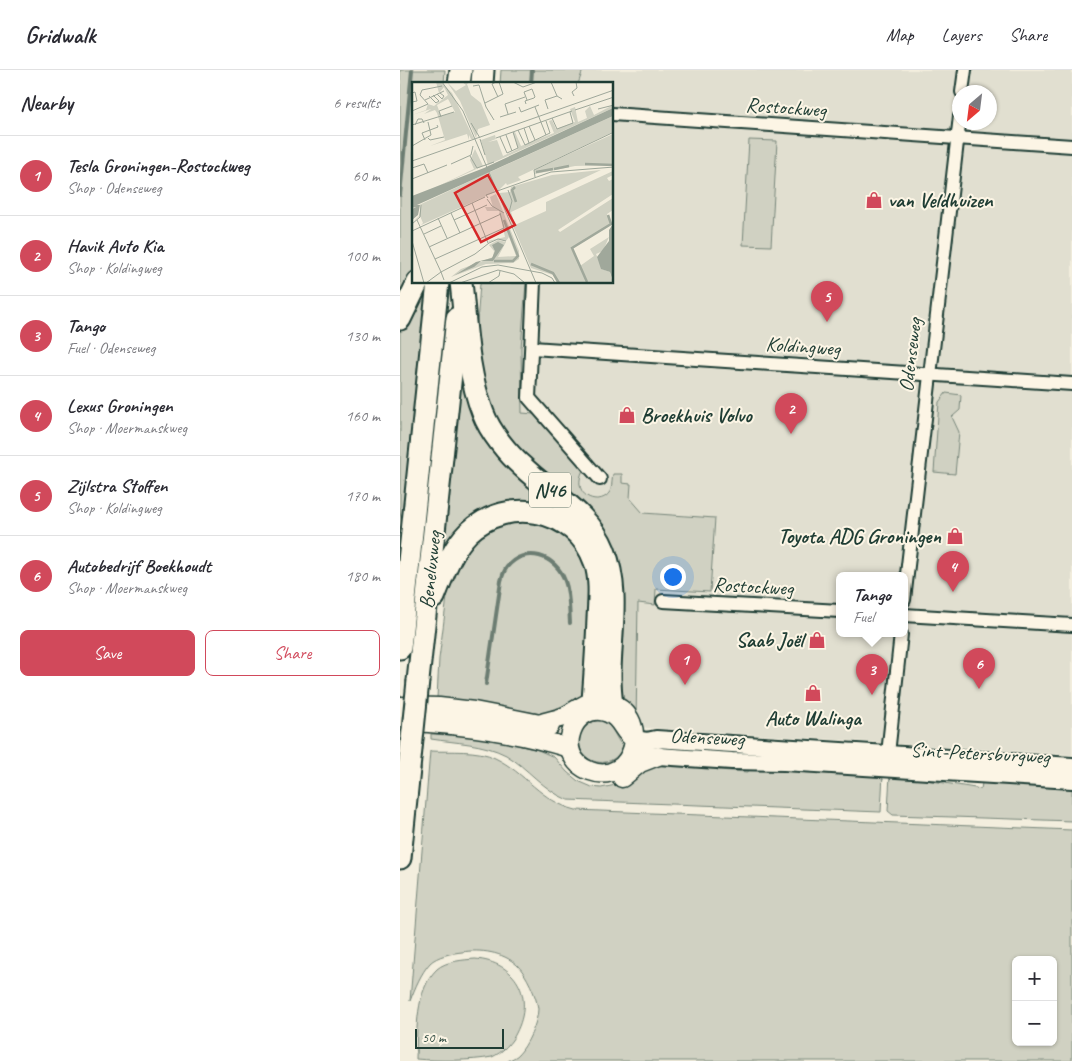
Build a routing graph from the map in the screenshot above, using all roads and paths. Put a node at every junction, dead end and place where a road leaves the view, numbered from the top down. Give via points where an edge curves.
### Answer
1 (965, 70) edge
2 (963, 85) edge
3 (614, 114) edge
4 (958, 130) edge
5 (957, 139) junction
6 (1072, 146) edge
7 (417, 284) edge
8 (438, 284) edge
9 (461, 284) edge
10 (461, 284) edge
11 (534, 284) edge
12 (400, 319) edge
13 (532, 348) junction
14 (931, 375) junction
15 (1072, 384) edge
16 (600, 479) dead end
17 (907, 572) edge
18 (663, 601) dead end
19 (836, 611) edge
20 (908, 615) edge
21 (400, 618) edge
22 (425, 620) junction
23 (1072, 625) edge
24 (901, 637) edge
25 (400, 644) edge
26 (400, 648) edge
27 (400, 706) edge
28 (599, 706) junction
29 (573, 719) junction
30 (400, 721) edge
31 (540, 732) junction
32 (633, 741) junction
33 (569, 748) junction
34 (657, 748) junction
35 (887, 761) junction
36 (1072, 766) edge
37 (1072, 780) edge
38 (400, 858) edge

1 - 2 street
3 - 5 street, Rostockweg
4 - 5 street, Odenseweg
5 - 6 street, Rostockweg
5 - 14 street, Odenseweg
7 - 12 highway
8 - 25 highway, Beneluxweg
9 - 22 highway, Beneluxweg / N46
10 - 28 highway, N46 via 472,378 483,414 502,445 584,521 604,548 609,563 614,594 610,689
11 - 13 street
13 - 14 street, Koldingweg
13 - 16 street via 529,398
14 - 15 street, Koldingweg
14 - 17 street, Odenseweg
18 - 19 street, Rostockweg
20 - 23 street
21 - 25 highway
22 - 28 highway, N46 via 453,552 473,528 496,516 516,511 533,511 558,519 578,534 596,563
22 - 38 highway, Beneluxweg / N46, bridge
24 - 35 street
25 - 26 highway, Beneluxweg
27 - 31 main road via 474,711
28 - 29 main road via 583,705
28 - 32 main road via 628,715
29 - 31 main road via 564,717
29 - 33 main road
30 - 31 main road
31 - 33 main road
31 - 34 main road via 550,750 590,782 615,781
32 - 33 main road via 627,761 614,770 598,773 583,768
32 - 34 street, Odenseweg
32 - 34 street, Odenseweg via 650,754
34 - 35 street, Odenseweg
35 - 36 street, Sint-Petersburgweg
35 - 37 street, Sint-Petersburgweg

